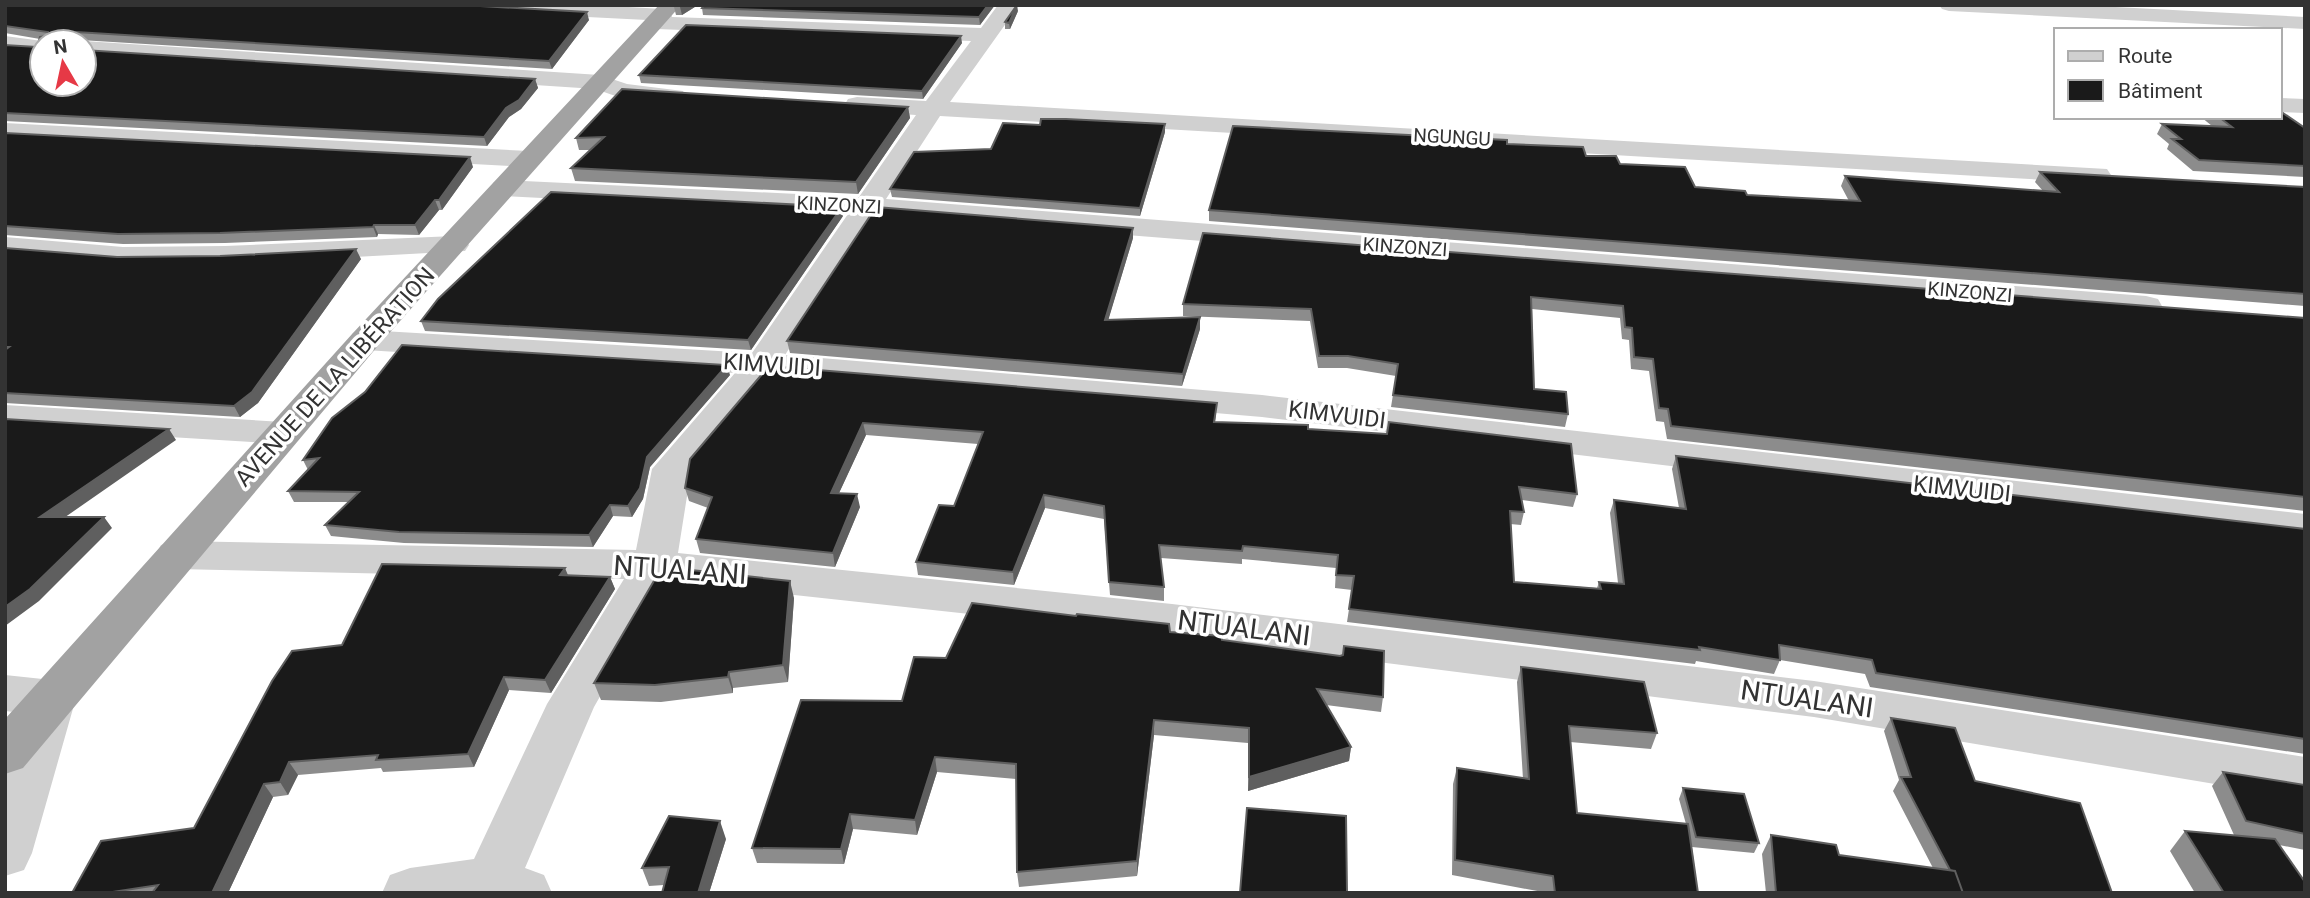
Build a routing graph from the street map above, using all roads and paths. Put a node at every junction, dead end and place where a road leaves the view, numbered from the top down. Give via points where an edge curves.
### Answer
1 (468, 5) edge
2 (1009, 5) edge
3 (1950, 5) edge
4 (2018, 8) junction
5 (663, 14) edge
6 (2305, 23) edge
7 (2047, 29) dead end
8 (984, 36) junction
9 (5, 43) edge
10 (28, 45) edge
11 (98, 49) edge
12 (600, 82) junction
13 (699, 97) edge
14 (837, 104) edge
15 (2282, 104) edge
16 (2305, 106) edge
17 (933, 108) junction
18 (5, 131) edge
19 (529, 159) junction
20 (2125, 177) edge
21 (504, 188) junction
22 (868, 206) junction
23 (454, 245) junction
24 (5, 246) edge
25 (2180, 309) edge
26 (365, 340) junction
27 (762, 364) junction
28 (5, 416) edge
29 (283, 433) junction
30 (2305, 528) edge
31 (176, 555) junction
32 (654, 565) junction
33 (29, 695) edge
34 (5, 754) edge
35 (2305, 778) edge
36 (5, 853) edge
37 (501, 889) edge
38 (410, 893) edge

1 - 5 street
2 - 8 street
3 - 4 street
4 - 6 street
4 - 7 street
5 - 8 street
5 - 12 highway, AVENUE DE LA LIBÉRATION
8 - 17 street
9 - 10 street
11 - 12 street
12 - 13 street via 623,91
12 - 19 highway, AVENUE DE LA LIBÉRATION
14 - 17 street, NGUNGU
15 - 16 street
17 - 20 street, NGUNGU
17 - 22 street
18 - 19 street
19 - 21 highway, AVENUE DE LA LIBÉRATION
21 - 22 street, KINZONZI
21 - 23 highway, AVENUE DE LA LIBÉRATION
22 - 25 street, KINZONZI
22 - 27 street
23 - 24 street via 123,256
23 - 26 highway, AVENUE DE LA LIBÉRATION
26 - 27 street, KIMVUIDI
26 - 29 highway, AVENUE DE LA LIBÉRATION
27 - 30 street, KIMVUIDI via 1262,406
27 - 32 street via 673,469
28 - 29 street
29 - 31 highway, AVENUE DE LA LIBÉRATION
31 - 32 street, NTUALANI
31 - 33 highway, AVENUE DE LA LIBÉRATION
32 - 35 street, NTUALANI via 1172,620 1814,699
32 - 37 street via 571,704
33 - 34 highway, AVENUE DE LA LIBÉRATION
33 - 36 street
37 - 38 street

